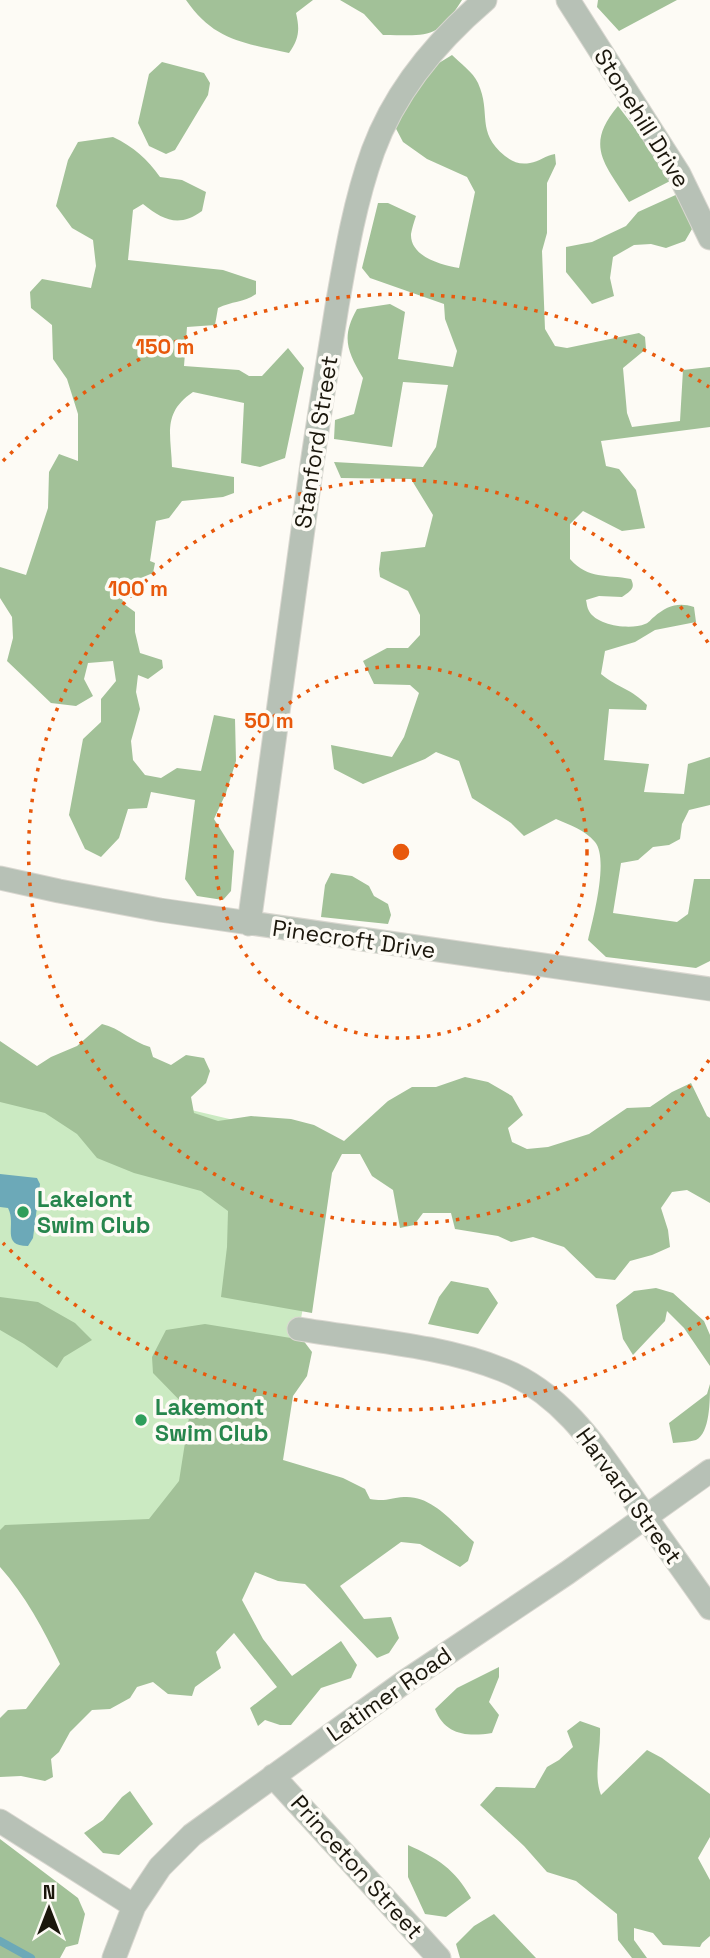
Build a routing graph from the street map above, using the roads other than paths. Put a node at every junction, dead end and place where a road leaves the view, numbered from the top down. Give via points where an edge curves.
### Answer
1 (485, 0) edge
2 (569, 0) edge
3 (710, 238) edge
4 (0, 877) edge
5 (248, 924) junction
6 (710, 989) edge
7 (299, 1329) dead end
8 (710, 1471) edge
9 (646, 1517) junction
10 (710, 1608) edge
11 (274, 1776) junction
12 (0, 1821) edge
13 (134, 1906) junction
14 (114, 1958) edge
15 (439, 1958) edge

1 - 5 street, Stanford Street via 426,59 397,102 373,150 360,190 319,411
2 - 3 street, Stonehill Drive via 679,174
4 - 5 street, Pinecroft Drive
5 - 6 street, Pinecroft Drive
7 - 9 street, Harvard Street via 452,1355 527,1382 579,1425
8 - 9 street, Latimer Road
9 - 10 street, Harvard Street
9 - 11 street, Latimer Road
11 - 13 street, Latimer Road via 192,1835 160,1867
11 - 15 street, Princeton Street
12 - 13 street
13 - 14 street, Latimer Road

